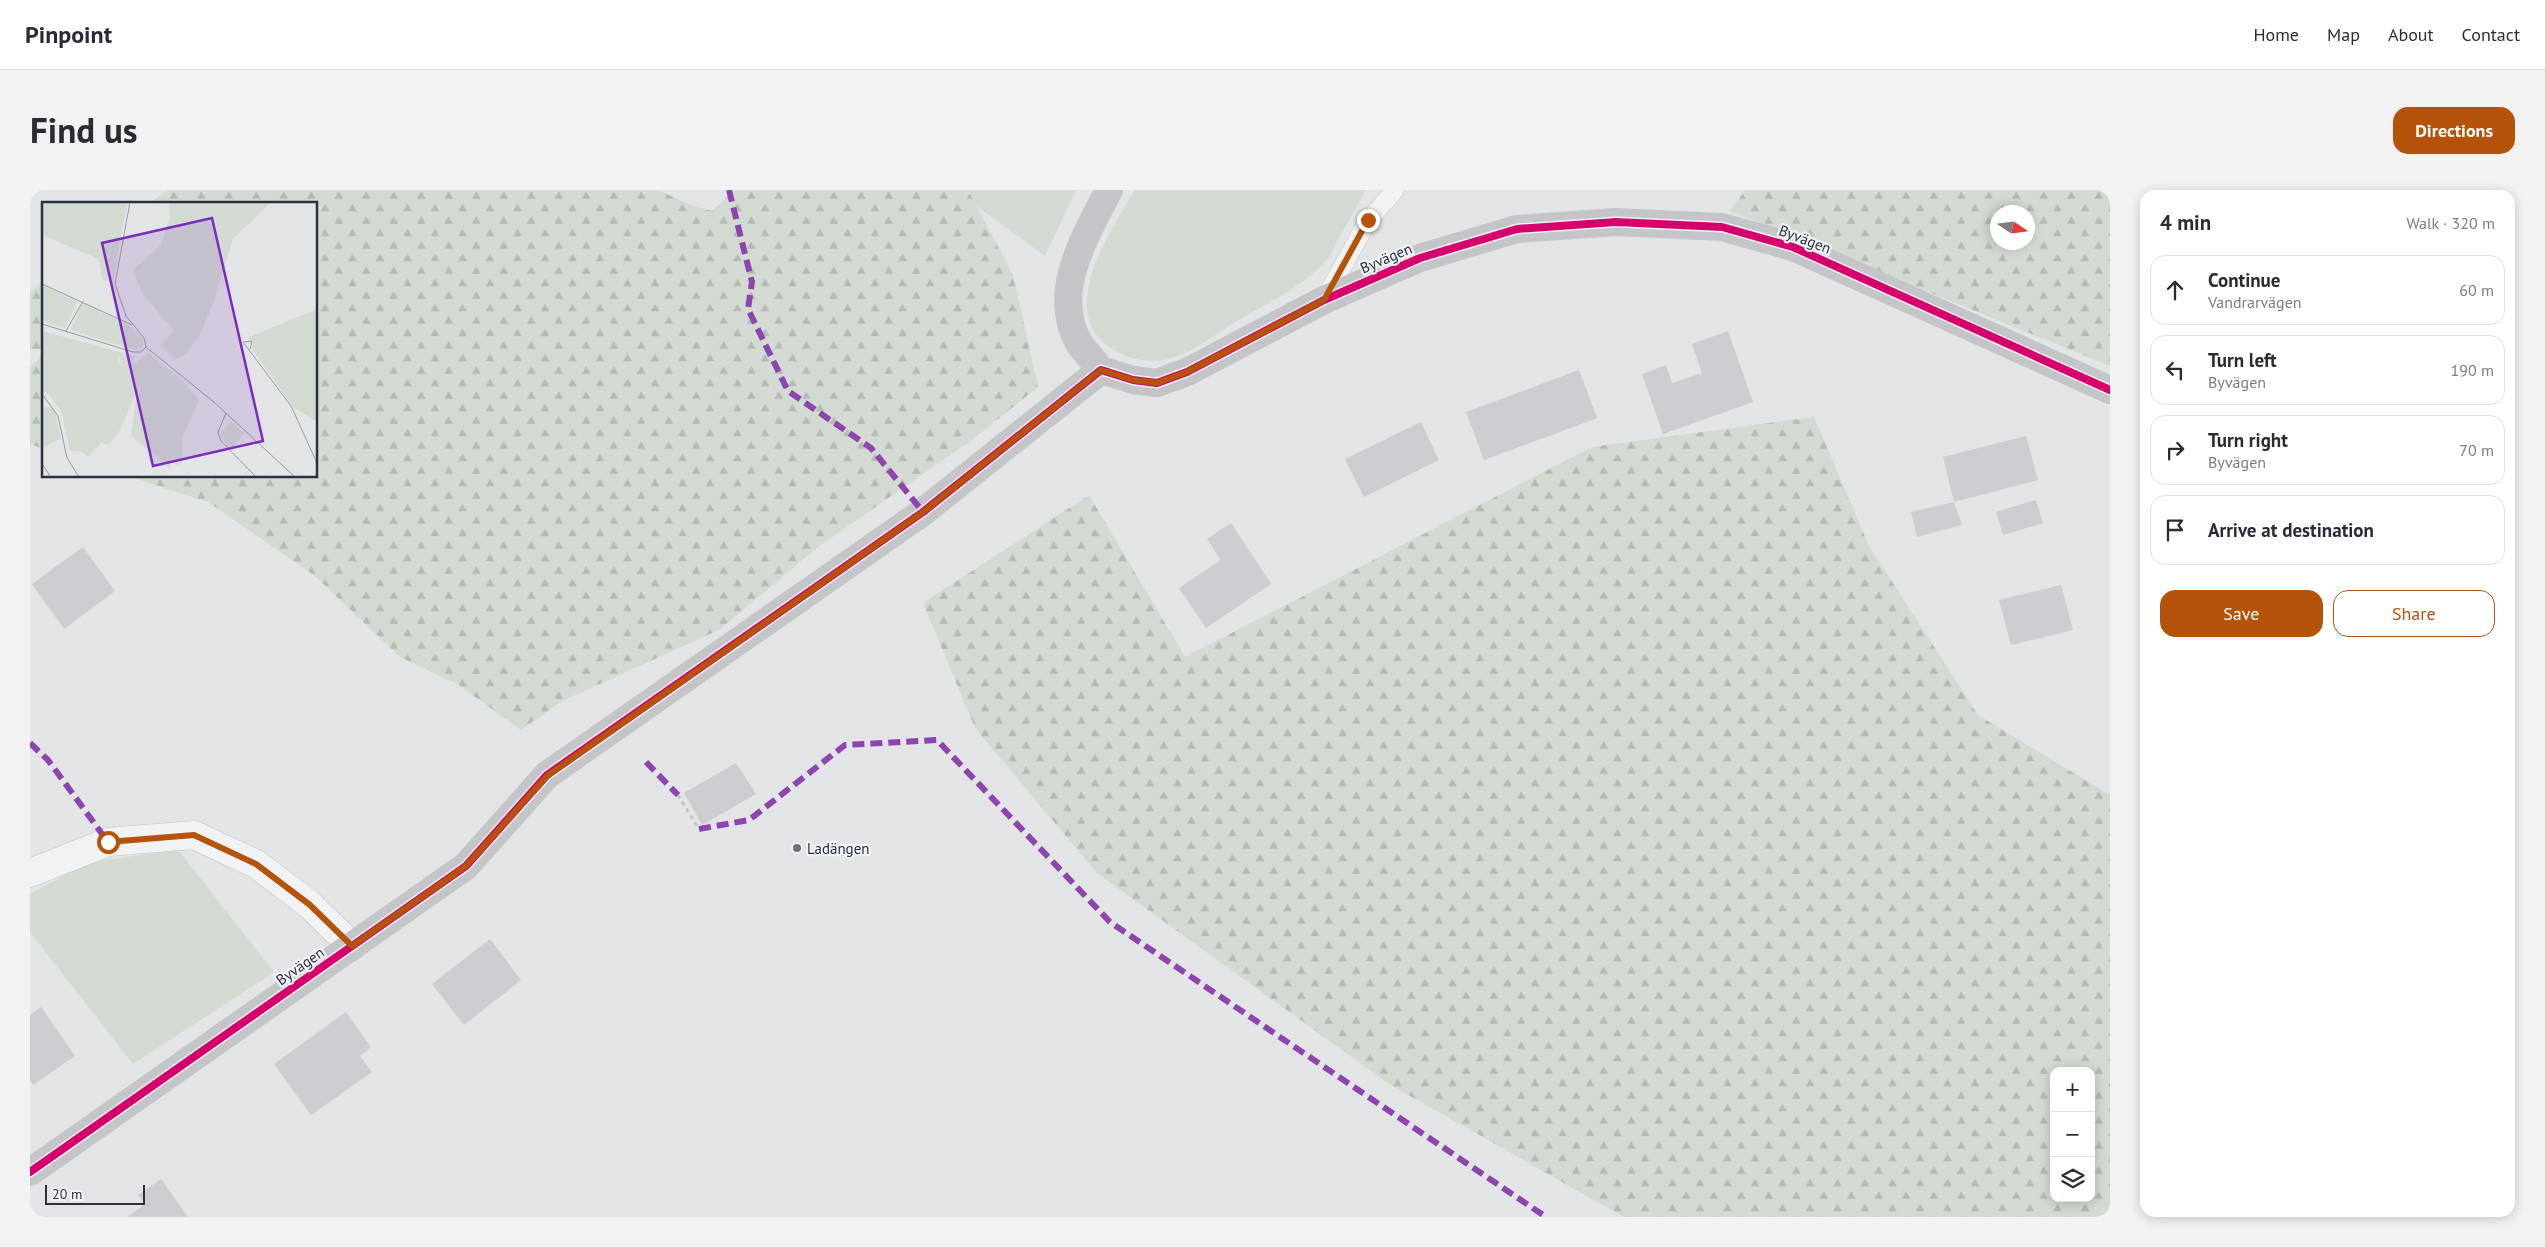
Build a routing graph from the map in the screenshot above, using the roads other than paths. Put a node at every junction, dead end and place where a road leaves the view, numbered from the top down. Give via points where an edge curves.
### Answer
1 (1108, 190) edge
2 (1395, 190) edge
3 (1324, 300) junction
4 (1101, 370) junction
5 (2110, 390) edge
6 (30, 873) edge
7 (352, 946) junction
8 (30, 1172) edge

1 - 4 street via 1081,244 1068,290 1069,315 1079,342
2 - 3 lane, Byvägen via 1368,220
3 - 4 street, Byvägen via 1187,372 1157,383 1133,380
3 - 5 street, Byvägen via 1420,258 1517,229 1616,222 1722,227 1793,247
4 - 7 street, Byvägen via 923,512 547,776 466,866
6 - 7 street via 108,842 194,835 256,864 310,905
7 - 8 street, Byvägen

